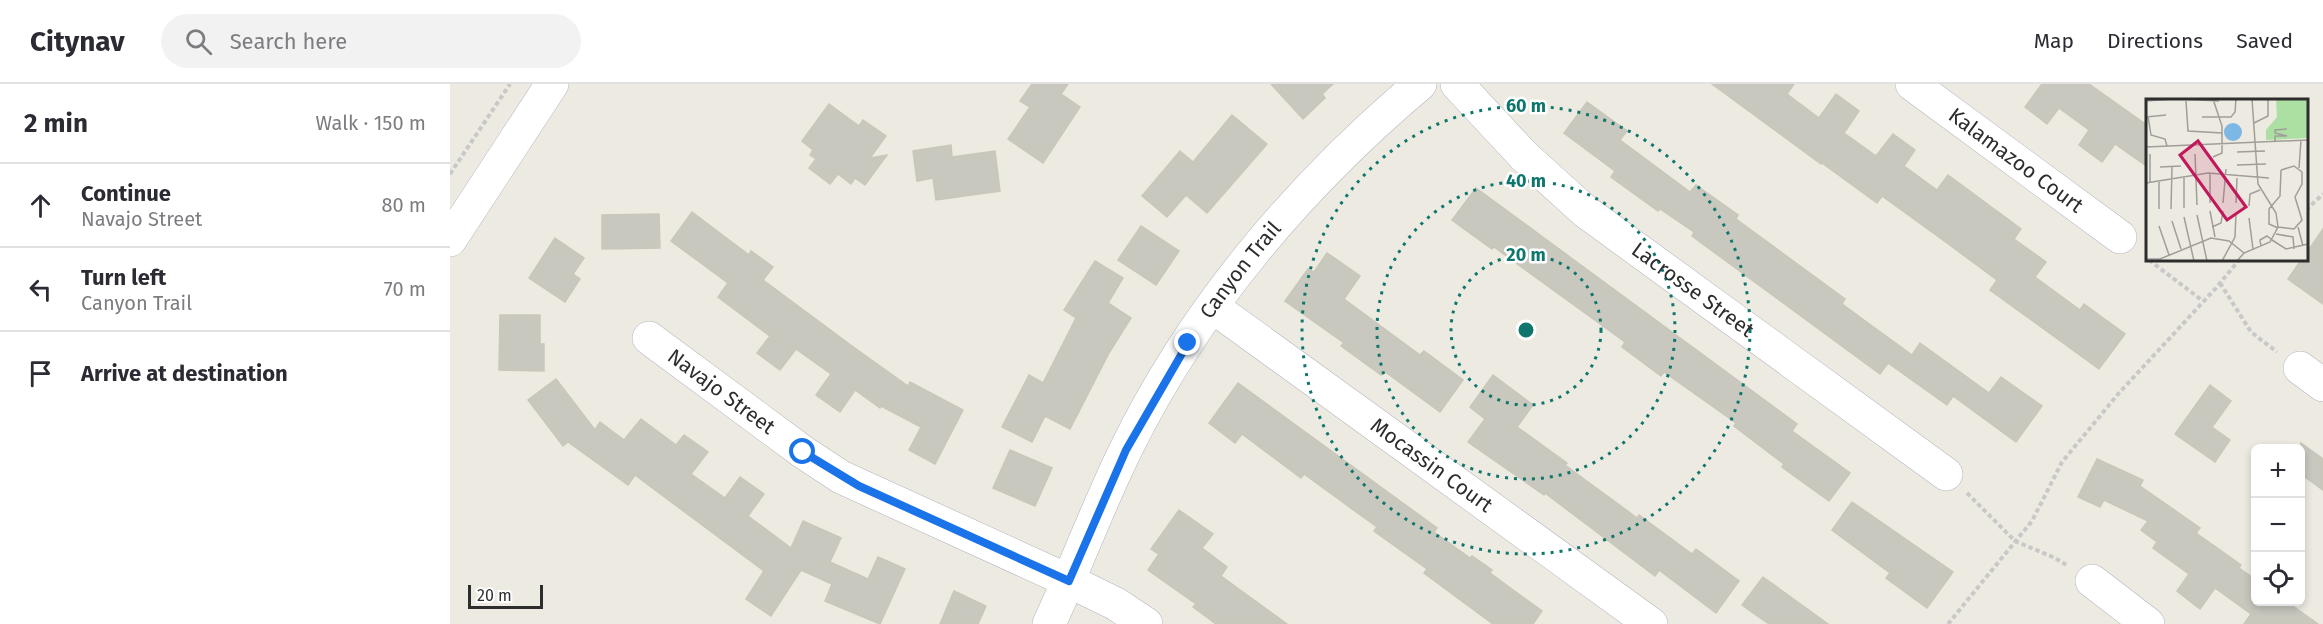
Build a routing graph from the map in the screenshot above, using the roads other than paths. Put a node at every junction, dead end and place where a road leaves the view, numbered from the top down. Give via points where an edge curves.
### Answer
1 (552, 84) edge
2 (1420, 84) edge
3 (1457, 84) edge
4 (1912, 84) edge
5 (2120, 237) dead end
6 (450, 240) edge
7 (1213, 307) junction
8 (649, 338) dead end
9 (1947, 474) road end
10 (1069, 581) junction
11 (2092, 581) road end
12 (1050, 624) edge
13 (1146, 624) edge
14 (1651, 624) edge
15 (2148, 624) edge

1 - 6 street
2 - 7 street, Canyon Trail via 1374,123 1302,195
3 - 9 street, Lacrosse Street via 1524,156 1586,212
4 - 5 street, Kalamazoo Court
7 - 10 street, Canyon Trail via 1170,371 1131,440
7 - 14 street, Mocassin Court
8 - 10 street, Navajo Street via 841,477
10 - 12 street, Canyon Trail
10 - 13 street, Navajo Street
11 - 15 street

